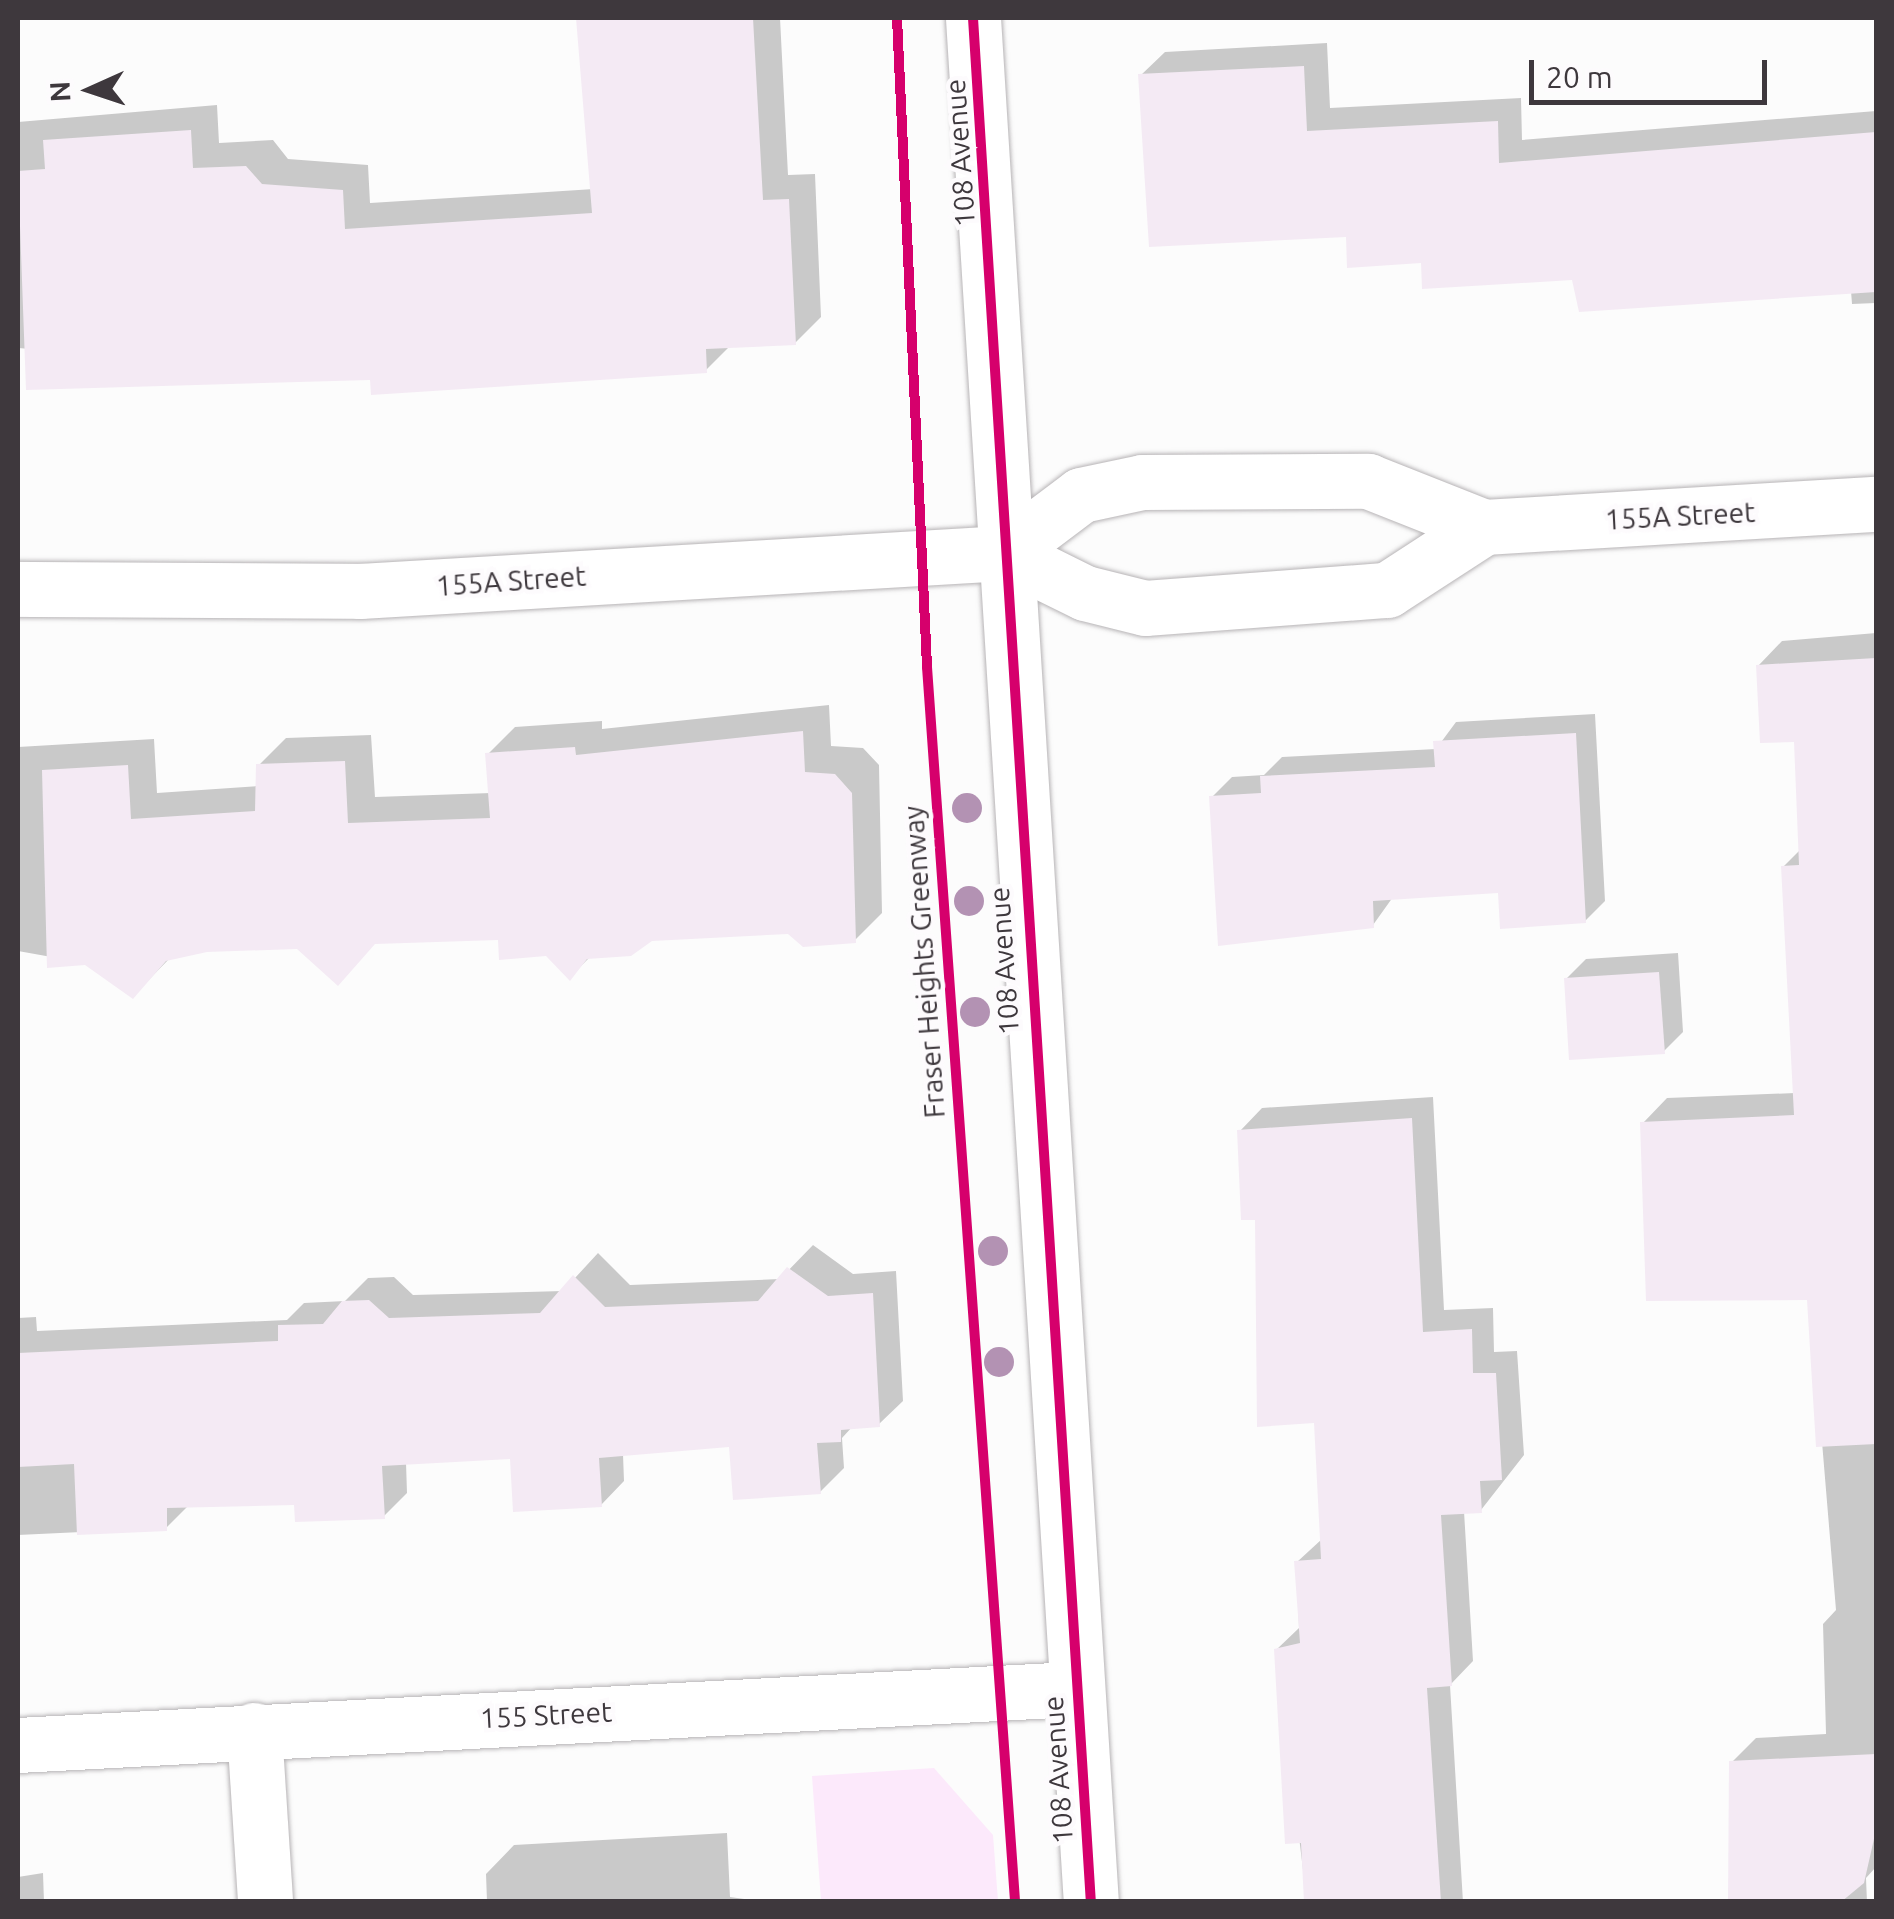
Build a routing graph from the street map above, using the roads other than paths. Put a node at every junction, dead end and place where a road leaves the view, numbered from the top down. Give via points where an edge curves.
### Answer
1 (972, 18) edge
2 (1876, 504) edge
3 (1484, 526) junction
4 (1004, 553) junction
5 (18, 589) edge
6 (1074, 1688) junction
7 (254, 1730) junction
8 (18, 1744) edge
9 (265, 1902) edge
10 (1091, 1902) edge

1 - 4 street, 108 Avenue
2 - 3 street, 155A Street
3 - 4 street, 155A Street via 1368,480 1142,482 1081,495
3 - 4 street, 155A Street via 1387,590 1145,608 1084,593
4 - 5 street, 155A Street via 360,591
4 - 6 street, 108 Avenue
6 - 7 street, 155 Street
6 - 10 street, 108 Avenue
7 - 8 street, 155 Street
7 - 9 street

